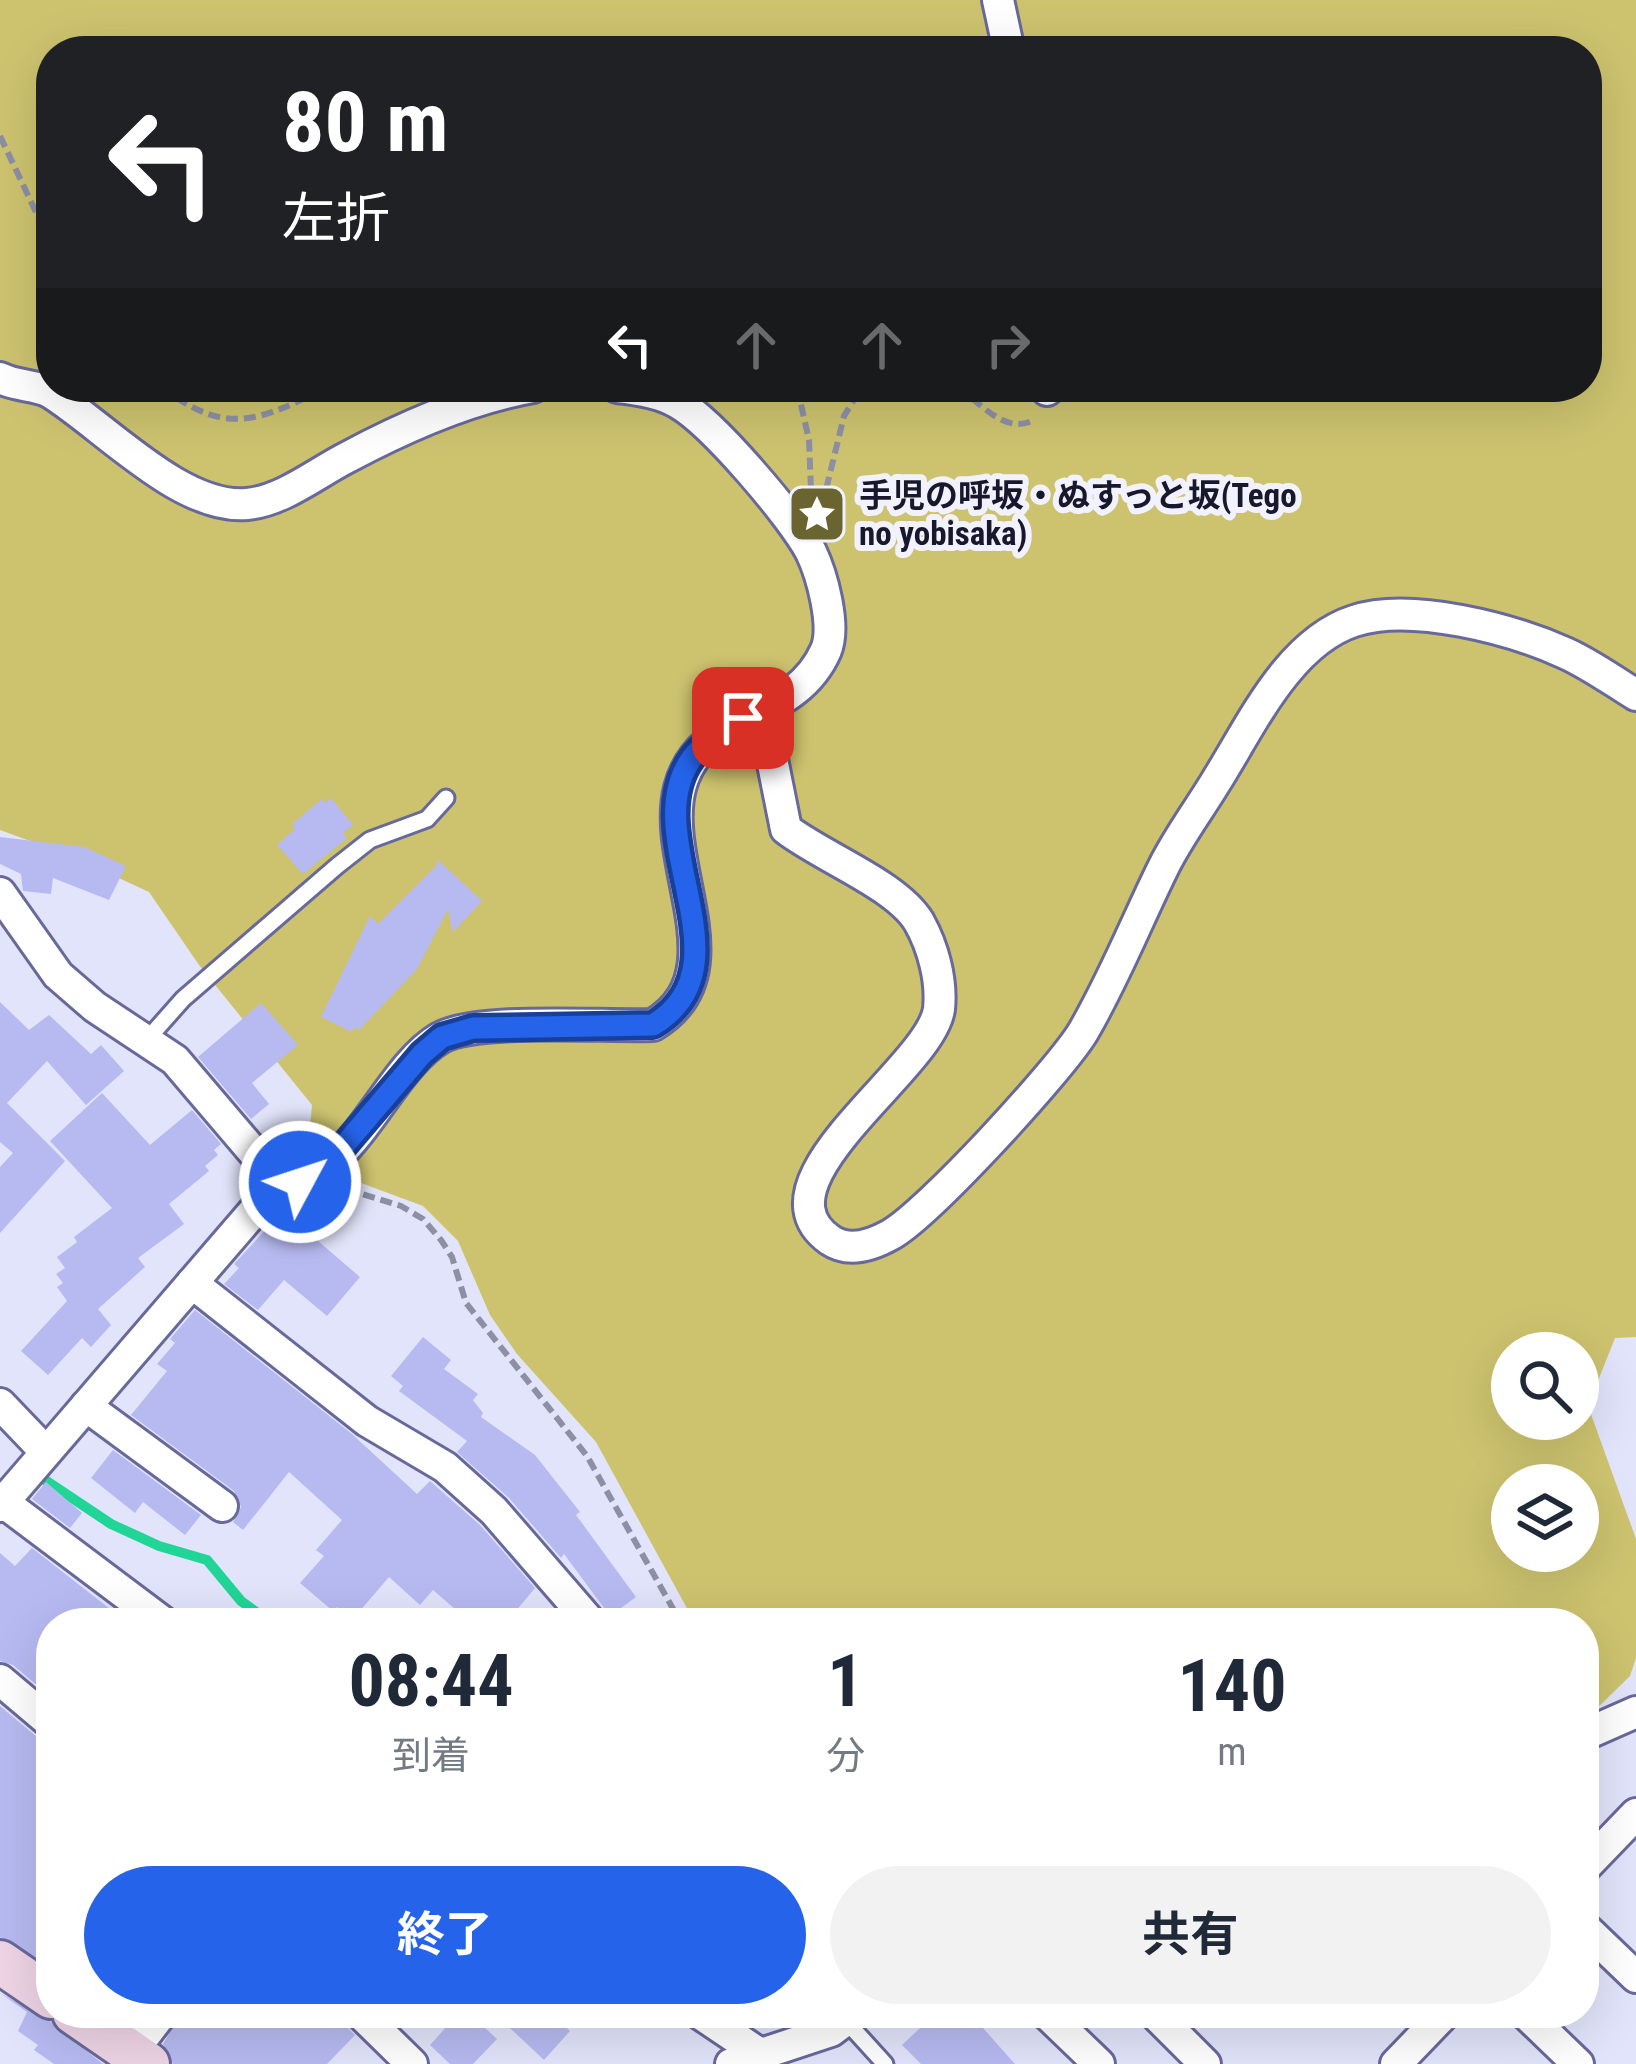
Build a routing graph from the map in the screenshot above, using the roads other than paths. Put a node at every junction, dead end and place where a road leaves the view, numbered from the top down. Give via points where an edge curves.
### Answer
1 (998, 0) edge
2 (1006, 36) edge
3 (0, 378) edge
4 (36, 388) edge
5 (62, 402) edge
6 (489, 402) edge
7 (677, 402) edge
8 (1636, 694) edge
9 (764, 714) junction
10 (446, 799) dead end
11 (0, 893) edge
12 (144, 1043) junction
13 (279, 1182) junction
14 (192, 1283) junction
15 (0, 1404) edge
16 (86, 1406) junction
17 (46, 1452) junction
18 (2, 1504) edge
19 (222, 1506) dead end
20 (144, 1608) edge
21 (578, 1608) edge
22 (0, 1681) edge
23 (36, 1711) edge
24 (1636, 1712) edge
25 (1599, 1728) edge
26 (1636, 1814) edge
27 (1599, 1852) edge
28 (1599, 1941) edge
29 (0, 1962) edge
30 (1636, 1977) edge
31 (36, 1987) edge
32 (96, 2028) edge
33 (155, 2028) edge
34 (375, 2028) edge
35 (714, 2028) edge
36 (835, 2028) edge
37 (858, 2028) edge
38 (1062, 2028) edge
39 (1169, 2028) edge
40 (1431, 2028) edge
41 (1541, 2028) edge
42 (140, 2058) edge
43 (746, 2059) edge
44 (412, 2064) edge
45 (885, 2064) edge
46 (1099, 2064) edge
47 (1205, 2064) edge
48 (1396, 2064) edge
49 (1578, 2064) edge

1 - 2 street
3 - 4 street
5 - 6 street via 162,476 246,504
7 - 9 street via 716,432 810,552 828,646 807,680
8 - 9 street via 1568,654 1444,620 1382,613 1348,622 1309,649 1281,678 1165,863 1081,1035 896,1233 852,1247 816,1223 808,1207 812,1183 831,1148 922,1045 939,1012 937,968 918,920 897,897 786,829
9 - 13 street via 743,718 701,749 679,792 694,978 675,1012 653,1025 473,1028 442,1037 324,1169
10 - 12 lane via 427,819 370,840 337,866
11 - 12 street via 58,975
12 - 13 street via 175,1060
13 - 14 street
14 - 16 street
14 - 21 street via 349,1408 445,1467
15 - 17 street
16 - 17 street
16 - 19 street
17 - 18 street
18 - 20 street
22 - 23 street
24 - 25 street
26 - 27 street
28 - 30 street
29 - 31 main road
32 - 42 main road
33 - 42 street
34 - 44 street
35 - 43 street
36 - 43 street
37 - 45 lane
38 - 46 street
39 - 47 street
40 - 48 street
41 - 49 street

